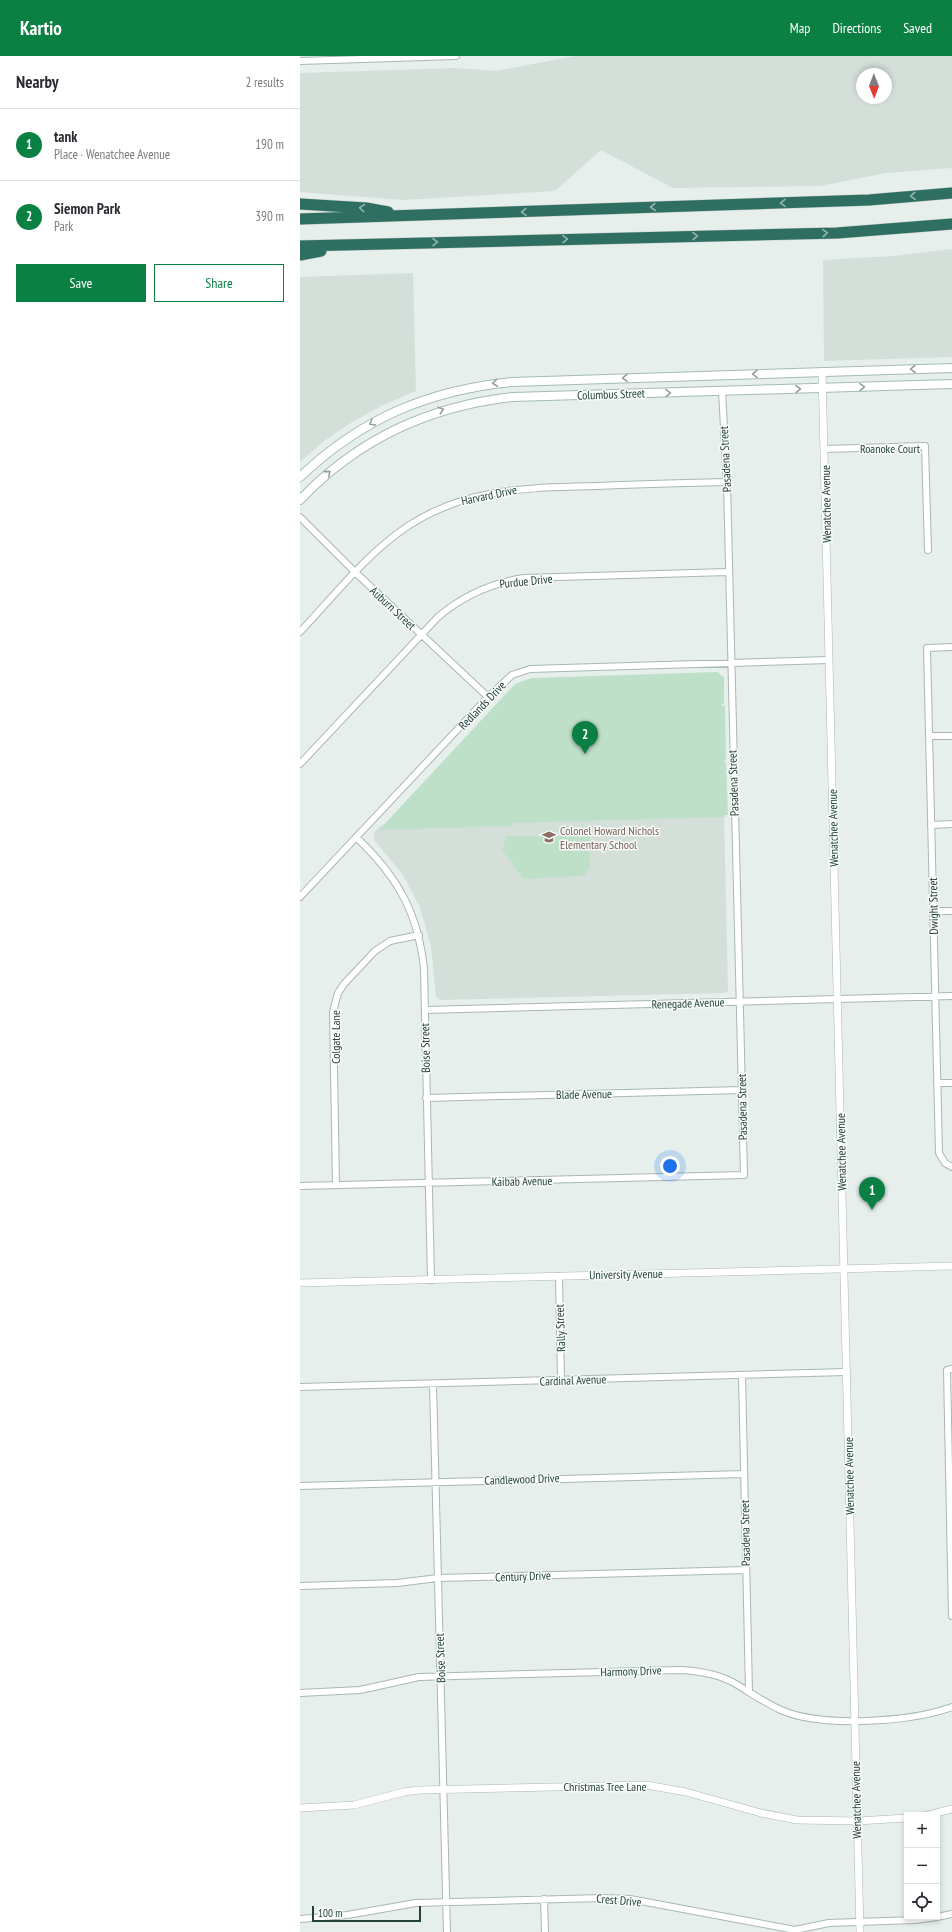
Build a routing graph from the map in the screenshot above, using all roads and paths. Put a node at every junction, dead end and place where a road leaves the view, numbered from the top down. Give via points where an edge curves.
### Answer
1 (456, 56) edge
2 (300, 60) edge
3 (952, 193) edge
4 (300, 204) edge
5 (414, 216) junction
6 (300, 219) edge
7 (952, 224) edge
8 (366, 244) junction
9 (300, 246) edge
10 (300, 255) edge
11 (952, 368) edge
12 (822, 372) junction
13 (952, 384) edge
14 (823, 388) junction
15 (722, 391) junction
16 (824, 449) junction
17 (300, 477) edge
18 (727, 482) junction
19 (300, 500) edge
20 (300, 517) edge
21 (928, 550) dead end
22 (728, 572) junction
23 (356, 573) junction
24 (300, 632) edge
25 (421, 634) junction
26 (952, 647) edge
27 (829, 660) junction
28 (730, 663) junction
29 (488, 697) junction
30 (929, 736) junction
31 (952, 736) edge
32 (300, 764) edge
33 (952, 824) edge
34 (931, 825) junction
35 (356, 837) junction
36 (300, 897) edge
37 (933, 911) junction
38 (952, 911) edge
39 (419, 935) junction
40 (952, 996) edge
41 (935, 997) junction
42 (837, 1000) junction
43 (739, 1002) junction
44 (425, 1010) junction
45 (952, 1082) edge
46 (937, 1083) junction
47 (742, 1090) junction
48 (426, 1098) junction
49 (952, 1167) edge
50 (744, 1175) joint
51 (428, 1183) junction
52 (336, 1185) junction
53 (300, 1186) edge
54 (952, 1266) edge
55 (844, 1269) junction
56 (559, 1276) junction
57 (431, 1280) junction
58 (300, 1283) edge
59 (949, 1370) edge
60 (846, 1372) junction
61 (742, 1375) junction
62 (561, 1380) junction
63 (433, 1384) junction
64 (300, 1387) edge
65 (744, 1474) junction
66 (436, 1482) junction
67 (300, 1486) edge
68 (746, 1570) junction
69 (438, 1578) junction
70 (300, 1586) edge
71 (952, 1594) edge
72 (952, 1616) edge
73 (440, 1676) junction
74 (749, 1692) junction
75 (300, 1693) edge
76 (952, 1707) edge
77 (854, 1720) junction
78 (443, 1789) junction
79 (300, 1808) edge
80 (952, 1809) edge
81 (940, 1812) edge
82 (904, 1818) edge
83 (857, 1821) junction
84 (544, 1899) junction
85 (447, 1902) junction
86 (952, 1914) edge
87 (940, 1916) edge
88 (300, 1919) edge
89 (915, 1920) edge
90 (859, 1922) junction
91 (447, 1932) edge
92 (545, 1932) edge
93 (860, 1932) edge

1 - 2 street
3 -> 5 highway via 869,200
5 -> 4 highway via 366,208
5 - 6 highway
8 -> 7 highway via 832,233
8 - 9 highway
8 - 10 highway
11 -> 12 main road, Columbus Street
12 - 14 street, Wenatchee Avenue
12 -> 17 main road, Columbus Street via 512,382 466,388 422,400 379,419 335,446
14 -> 13 main road, Columbus Street
15 -> 14 main road, Columbus Street
14 - 16 street, Wenatchee Avenue
15 - 18 street, Pasadena Street
19 -> 15 main road, Columbus Street via 328,473 368,444 406,423 448,408 513,397
16 - 21 street, Roanoke Court via 925,446
16 - 27 street, Wenatchee Avenue
18 - 22 street, Pasadena Street
18 - 23 street, Harvard Drive via 521,488 481,494 443,507 407,527 376,552
20 - 23 street, Auburn Street
22 - 25 street, Purdue Drive via 510,580 462,599
22 - 28 street, Pasadena Street
23 - 24 street, Harvard Drive
23 - 25 street, Auburn Street
25 - 29 street, Auburn Street
25 - 32 street, Purdue Drive
26 - 30 street, Dwight Street via 927,648
27 - 28 street, Redlands Drive
27 - 42 street, Wenatchee Avenue
28 - 29 street, Redlands Drive via 530,669 512,675
28 - 43 street, Pasadena Street
29 - 35 street, Redlands Drive
30 - 31 street
30 - 34 street, Dwight Street
33 - 34 street
34 - 37 street, Dwight Street
35 - 36 street, Redlands Drive
35 - 39 street, Boise Street via 374,854 395,881 410,909
37 - 38 street
37 - 41 street, Dwight Street
39 - 44 street, Boise Street via 424,969
39 - 52 street, Colgate Lane via 399,938 382,945 344,984 335,1003
40 - 41 street, Renegade Avenue
41 - 42 street, Renegade Avenue
41 - 46 street, Dwight Street
42 - 43 street, Renegade Avenue
42 - 55 street, Wenatchee Avenue
43 - 44 street, Renegade Avenue
43 - 47 street, Pasadena Street
44 - 48 street, Boise Street
45 - 46 street
46 - 49 street, Dwight Street via 939,1153 945,1163
47 - 48 street, Blade Avenue
47 - 50 street, Pasadena Street
48 - 51 street, Boise Street
50 - 51 street, Kaibab Avenue
51 - 52 street, Kaibab Avenue
51 - 57 street, Boise Street
52 - 53 street, Kaibab Avenue
54 - 55 street, University Avenue
55 - 56 street, University Avenue
55 - 60 street, Wenatchee Avenue
56 - 57 street, University Avenue
56 - 62 street, Rally Street
57 - 58 street, University Avenue
59 - 71 street
60 - 61 street, Cardinal Avenue
60 - 77 street, Wenatchee Avenue
61 - 62 street, Cardinal Avenue
61 - 65 street, Pasadena Street
62 - 63 street, Cardinal Avenue
63 - 64 street, Cardinal Avenue
63 - 66 street, Boise Street
65 - 66 street, Candlewood Drive
65 - 68 street, Pasadena Street
66 - 67 street, Candlewood Drive
66 - 69 street, Boise Street
68 - 69 street, Century Drive
68 - 74 street, Pasadena Street
69 - 70 street, Century Drive via 397,1583
69 - 73 street, Boise Street
71 - 72 street
73 - 74 street, Harmony Drive via 680,1670 722,1678
73 - 75 street, Harmony Drive via 404,1679 360,1690
73 - 78 street, Boise Street
74 - 77 street, Harmony Drive via 780,1710 800,1717
76 - 77 street, Harmony Drive via 907,1718
77 - 83 street, Wenatchee Avenue
78 - 79 street, Christmas Tree Lane via 404,1792 354,1805
78 - 83 street, Christmas Tree Lane via 646,1785 686,1792 779,1817 819,1822
78 - 85 street, Boise Street
80 - 81 street
82 - 83 street, Christmas Tree Lane
83 - 90 street, Wenatchee Avenue
84 - 85 street, Crest Drive
84 - 90 street, Crest Drive via 630,1899 795,1930 829,1923
84 - 92 street
85 - 88 street, Crest Drive via 401,1905 347,1915
85 - 91 street, Boise Street
86 - 87 street, Crest Drive
89 - 90 street, Crest Drive
90 - 93 street, Wenatchee Avenue

